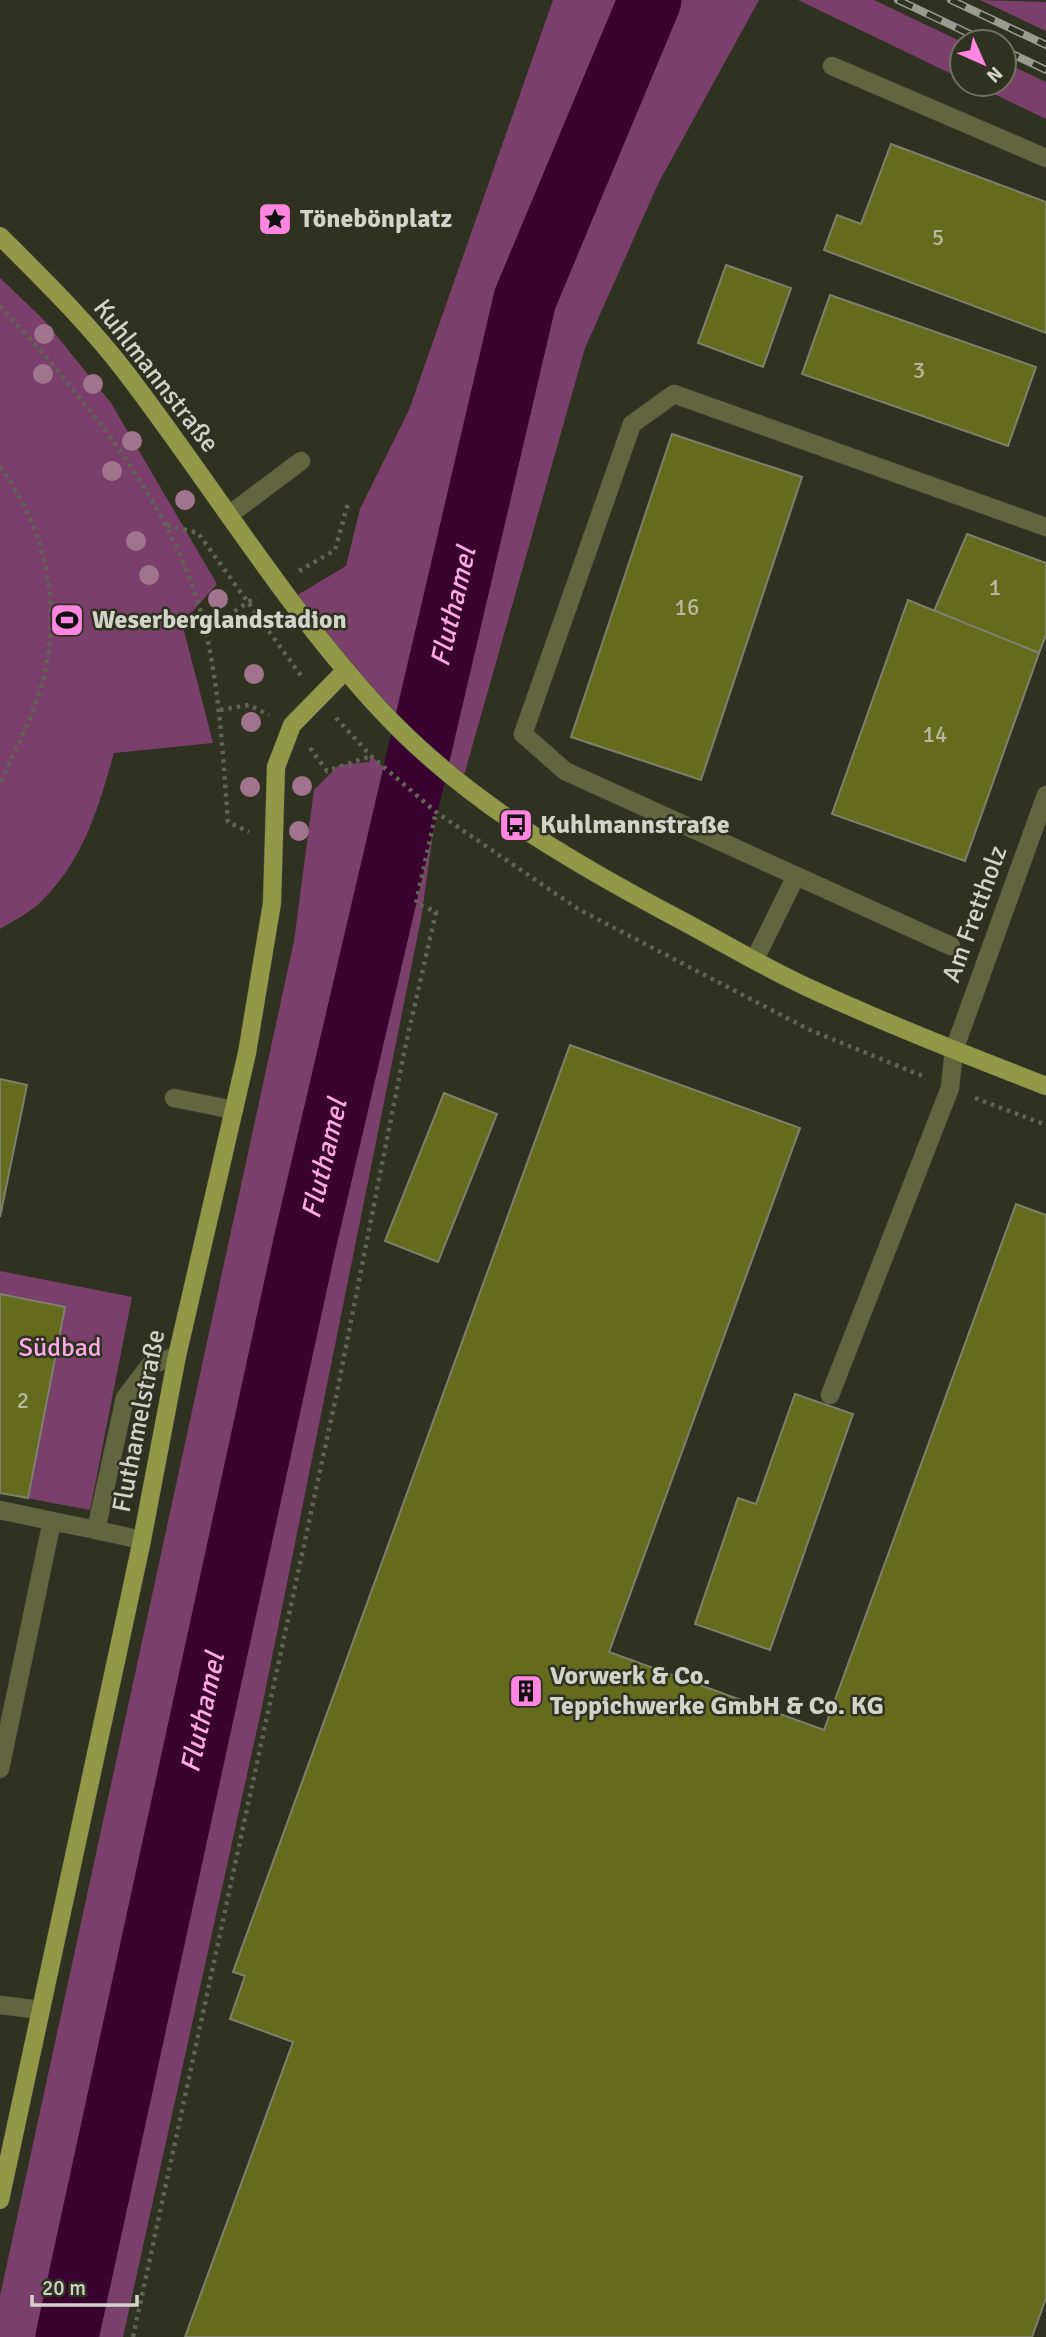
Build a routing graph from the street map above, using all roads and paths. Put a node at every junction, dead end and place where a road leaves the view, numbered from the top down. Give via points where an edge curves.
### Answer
1 (832, 66) dead end
2 (1046, 158) edge
3 (0, 236) edge
4 (0, 306) edge
5 (301, 461) dead end
6 (0, 467) edge
7 (229, 515) junction
8 (167, 525) junction
9 (1046, 527) edge
10 (346, 670) junction
11 (318, 698) junction
12 (0, 784) edge
13 (1046, 795) edge
14 (274, 843) junction
15 (796, 876) junction
16 (951, 946) dead end
17 (755, 959) junction
18 (954, 1050) junction
19 (1046, 1086) edge
20 (174, 1098) dead end
21 (234, 1110) junction
22 (177, 1356) junction
23 (830, 1395) dead end
24 (0, 1510) edge
25 (52, 1521) junction
26 (96, 1530) junction
27 (142, 1540) junction
28 (0, 1769) edge
29 (0, 2004) edge
30 (40, 2010) junction
31 (0, 2200) edge
32 (133, 2337) edge

1 - 2 street
3 - 7 main road, Kuhlmannstraße via 60,296 125,372
4 - 8 path via 56,367
5 - 7 street
6 - 12 path via 22,496 40,540 52,619 39,694
7 - 10 main road, Kuhlmannstraße via 276,584
8 - 11 path via 198,533
8 - 14 path via 206,630 220,710 228,822
9 - 15 street via 674,394 632,424 523,734 565,771
10 - 11 main road, Fluthamelstraße
10 - 17 main road, Kuhlmannstraße via 453,779 547,844
11 - 14 main road, Fluthamelstraße via 292,725 276,767
11 - 32 path via 370,756 436,812 416,903 436,912
13 - 18 street, Am Frettholz
14 - 21 main road, Fluthamelstraße via 272,903
15 - 16 street
15 - 17 street
17 - 18 main road, Kuhlmannstraße
18 - 19 main road, Kuhlmannstraße
18 - 23 street, Am Frettholz via 950,1088
20 - 21 street
21 - 22 main road, Fluthamelstraße
22 - 26 street via 150,1365 125,1398
22 - 27 main road, Fluthamelstraße
24 - 25 street
25 - 26 street
25 - 28 street
26 - 27 street
27 - 30 main road, Fluthamelstraße
29 - 30 street
30 - 31 main road, Fluthamelstraße

